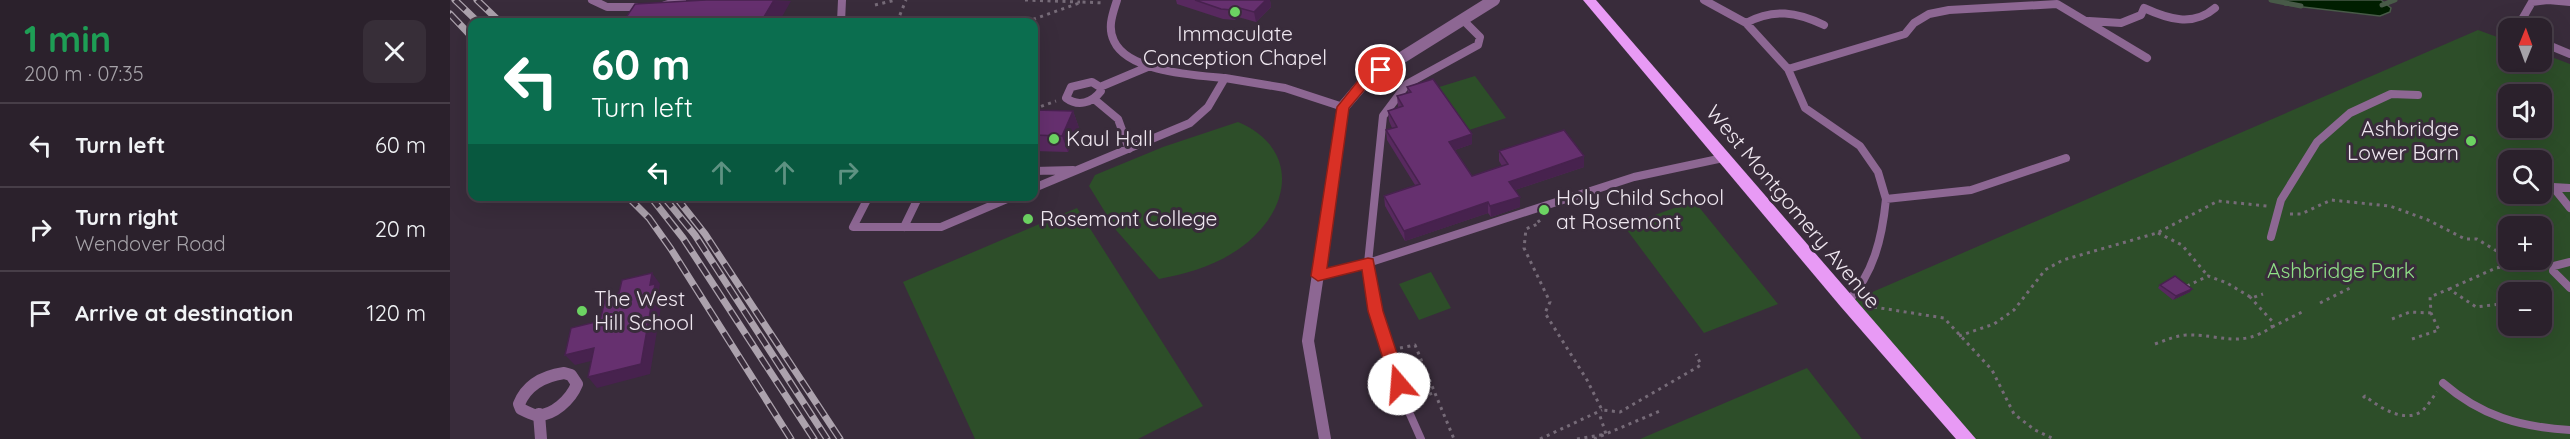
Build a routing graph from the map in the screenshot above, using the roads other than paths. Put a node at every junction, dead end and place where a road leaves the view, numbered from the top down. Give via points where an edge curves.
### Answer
1 (592, 0) edge
2 (682, 0) edge
3 (842, 0) edge
4 (1494, 0) edge
5 (1589, 0) edge
6 (1704, 0) edge
7 (2548, 0) edge
8 (1117, 1) edge
9 (2570, 2) edge
10 (2145, 4) edge
11 (650, 7) edge
12 (660, 7) edge
13 (2215, 8) dead end
14 (2078, 17) junction
15 (841, 18) edge
16 (2523, 18) edge
17 (1464, 21) junction
18 (1746, 23) junction
19 (1824, 25) dead end
20 (2552, 47) edge
21 (2570, 54) edge
22 (2147, 58) dead end
23 (1150, 66) junction
24 (1788, 69) junction
25 (1225, 78) junction
26 (1100, 87) junction
27 (2418, 95) dead end
28 (1094, 99) junction
29 (1343, 107) junction
30 (1129, 149) junction
31 (1723, 158) junction
32 (2066, 158) dead end
33 (1079, 170) junction
34 (1038, 171) edge
35 (1038, 187) edge
36 (2570, 188) edge
37 (1886, 199) junction
38 (866, 201) edge
39 (916, 201) edge
40 (1002, 201) edge
41 (2570, 208) edge
42 (904, 227) junction
43 (2271, 237) dead end
44 (2570, 262) edge
45 (1368, 263) junction
46 (1318, 276) junction
47 (2570, 288) edge
48 (1847, 303) junction
49 (2443, 383) road end
50 (538, 414) dead end
51 (2570, 430) edge
52 (541, 439) edge
53 (1325, 439) edge
54 (1421, 439) edge
55 (1967, 439) edge

1 - 11 lane via 607,7
2 - 12 lane
3 - 15 lane
4 - 17 street
5 - 31 main road, West Montgomery Avenue
6 - 18 lane
7 - 9 lane
7 - 16 lane via 2532,2
8 - 23 lane via 1110,15 1110,33 1119,49
10 - 13 lane via 2172,18 2187,20 2210,14
10 - 14 lane via 2141,15 2121,23
14 - 22 lane
14 - 24 lane via 2057,4 1948,10 1929,14 1905,34
17 - 29 street via 1366,80
17 - 45 lane via 1480,37 1478,45 1407,84 1383,116
18 - 19 lane via 1762,15 1783,12
18 - 24 lane
20 - 21 lane
23 - 25 lane
23 - 26 lane
24 - 37 lane via 1805,108 1860,146 1878,172
25 - 29 lane via 1305,92
25 - 30 lane via 1202,117
26 - 28 lane
26 - 28 lane via 1092,82 1079,83 1068,89 1066,98 1081,104
27 - 43 lane via 2391,94 2350,113 2317,142 2282,200
28 - 30 lane via 1118,119
29 - 46 street
30 - 33 lane
31 - 45 lane via 1634,177
31 - 48 main road, West Montgomery Avenue
32 - 37 lane via 1971,190
33 - 34 lane
33 - 35 lane
36 - 41 lane via 2553,187
37 - 48 lane via 1882,241 1865,284
38 - 42 lane via 853,227
39 - 42 lane
40 - 42 lane via 941,226
44 - 47 lane via 2554,266 2553,272
45 - 46 lane
45 - 54 lane via 1375,311
46 - 53 street via 1308,341
48 - 55 main road, West Montgomery Avenue
49 - 51 lane via 2487,416 2526,428
50 - 52 street

